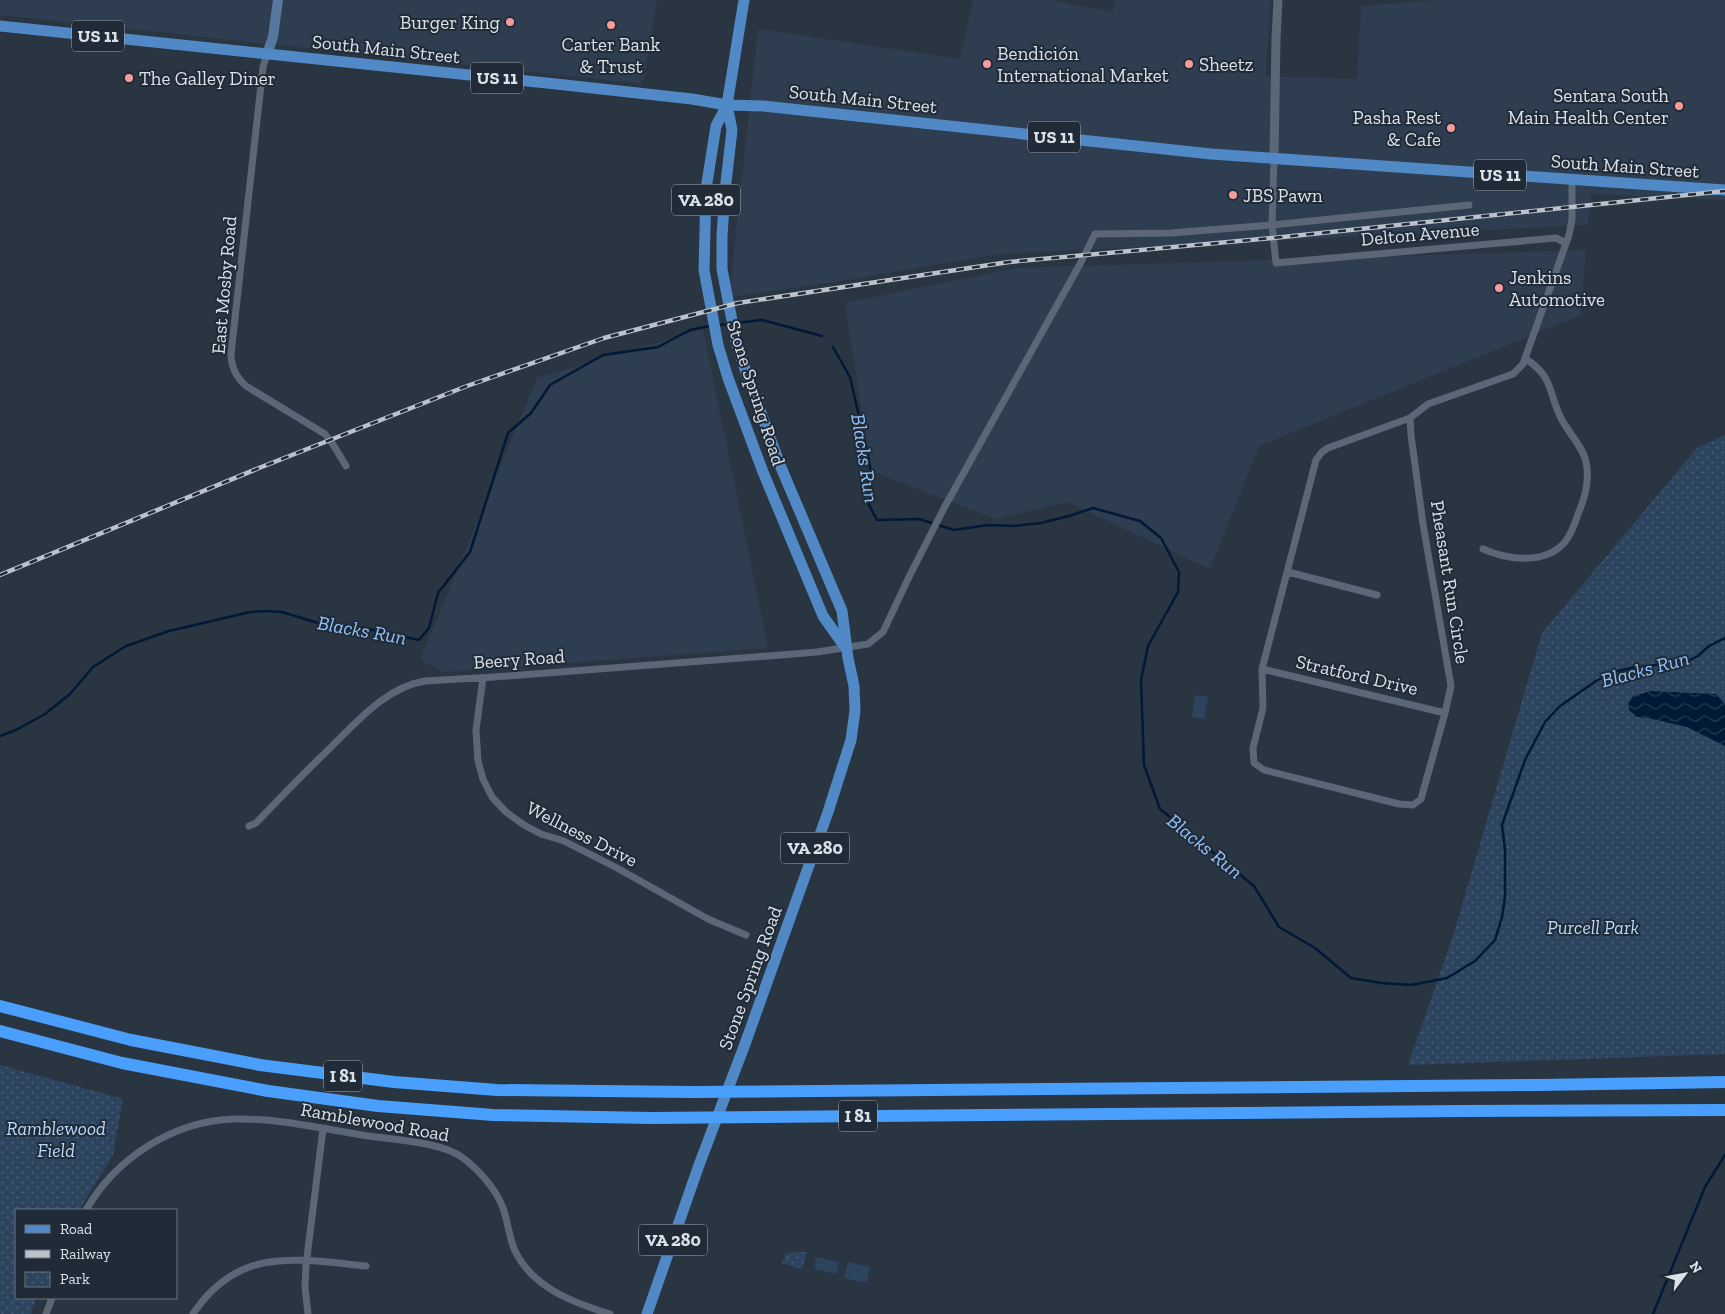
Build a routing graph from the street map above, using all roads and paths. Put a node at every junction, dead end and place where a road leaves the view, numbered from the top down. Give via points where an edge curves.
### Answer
1 (278, 0) edge
2 (744, 0) edge
3 (1278, 0) edge
4 (0, 26) edge
5 (267, 54) junction
6 (727, 105) junction
7 (1274, 158) junction
8 (1572, 180) junction
9 (1725, 190) edge
10 (1469, 205) dead end
11 (1272, 224) junction
12 (1566, 243) junction
13 (1526, 359) junction
14 (1410, 418) junction
15 (346, 466) dead end
16 (1483, 549) dead end
17 (1288, 572) junction
18 (1377, 595) dead end
19 (846, 648) junction
20 (1262, 669) junction
21 (482, 678) junction
22 (1445, 713) junction
23 (249, 826) dead end
24 (746, 935) dead end
25 (0, 1006) edge
26 (0, 1031) edge
27 (1725, 1082) edge
28 (1725, 1110) edge
29 (323, 1129) junction
30 (87, 1209) edge
31 (307, 1260) junction
32 (366, 1266) dead end
33 (52, 1299) edge
34 (46, 1314) edge
35 (193, 1314) edge
36 (308, 1314) edge
37 (610, 1314) edge
38 (647, 1314) edge

1 - 5 main road
2 - 6 main road, Stone Spring Road / VA 280
3 - 7 street
4 - 5 main road, South Main Street / US 11
5 - 6 main road, South Main Street / US 11
5 - 15 street, East Mosby Road via 262,67 232,364 246,386 325,434
6 - 7 main road, South Main Street / US 11
6 - 19 main road, Stone Spring Road / VA 280 via 732,130 725,191 722,269 736,341 780,465 842,611
6 - 19 main road, Stone Spring Road / VA 280 via 716,126 706,189 704,270 718,346 763,472 824,616
7 - 8 main road, South Main Street / US 11
7 - 11 street
8 - 9 main road, South Main Street / US 11
8 - 12 street via 1572,220
10 - 11 street
11 - 12 street, Delton Avenue via 1276,263 1556,238
11 - 19 street via 1171,233 1095,234 929,535 883,632 868,644
12 - 13 street
13 - 14 street via 1513,374 1428,404
13 - 16 street via 1544,375 1561,418 1584,456 1587,474 1585,496 1568,538 1551,552 1520,558
14 - 17 street, Pheasant Run Circle via 1331,447 1318,456
14 - 22 street, Pheasant Run Circle via 1423,524 1451,686
17 - 18 street
17 - 20 street, Pheasant Run Circle
19 - 21 street, Beery Road
19 - 38 main road, Stone Spring Road / VA 280 via 854,686 851,740
20 - 22 street, Stratford Drive
20 - 22 street, Pheasant Run Circle via 1263,708 1253,748 1254,763 1264,770 1399,804 1413,805 1421,799
21 - 23 street, Beery Road via 425,680 396,691 359,720 256,823
21 - 24 street, Wellness Drive via 476,730 478,761 487,788 506,812 524,826 564,841 708,919
25 - 27 highway, I 81 via 131,1040 260,1065 394,1082 497,1090 692,1092
26 - 28 highway, I 81 via 122,1063 268,1091 378,1106 487,1114 651,1118
29 - 30 street, Ramblewood Road via 245,1119 212,1121 187,1128 156,1141 130,1158 105,1182
29 - 31 street
29 - 37 street, Ramblewood Road via 437,1146 462,1157 495,1193 503,1208 516,1252 533,1277 560,1295
31 - 32 street
31 - 35 street via 273,1261 244,1269 212,1290
31 - 36 street
33 - 34 street

